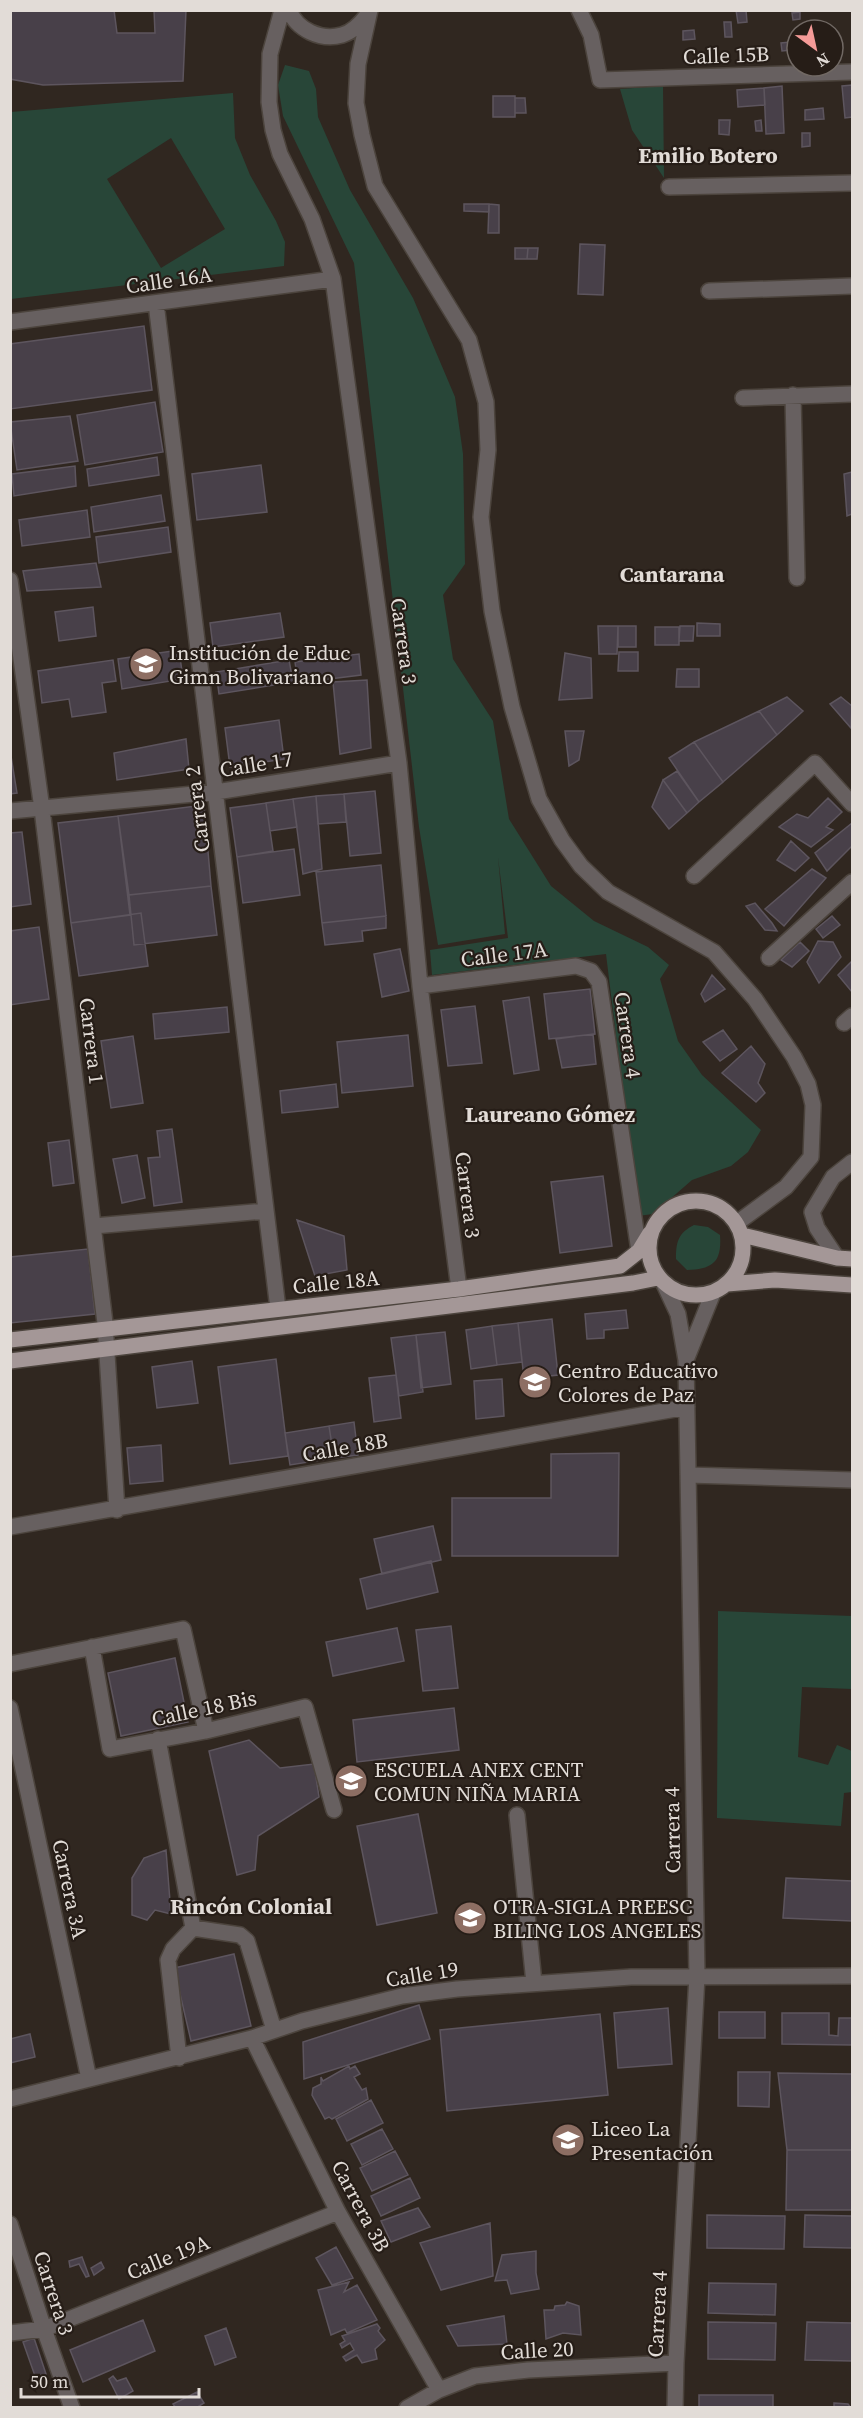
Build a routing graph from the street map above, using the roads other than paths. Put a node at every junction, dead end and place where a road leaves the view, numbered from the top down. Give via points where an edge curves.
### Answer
1 (282, 10) edge
2 (289, 10) edge
3 (579, 10) edge
4 (370, 11) edge
5 (852, 72) edge
6 (852, 183) edge
7 (669, 187) dead end
8 (333, 279) junction
9 (852, 286) edge
10 (709, 291) dead end
11 (156, 303) junction
12 (10, 322) edge
13 (852, 394) edge
14 (793, 395) junction
15 (743, 398) dead end
16 (797, 578) dead end
17 (10, 580) edge
18 (399, 763) junction
19 (216, 792) junction
20 (852, 804) edge
21 (42, 808) junction
22 (10, 812) edge
23 (694, 876) dead end
24 (852, 882) edge
25 (769, 958) dead end
26 (591, 971) joint
27 (420, 986) junction
28 (852, 1162) edge
29 (265, 1211) junction
30 (94, 1226) junction
31 (740, 1229) junction
32 (650, 1233) junction
33 (639, 1251) junction
34 (845, 1259) edge
35 (661, 1281) junction
36 (727, 1284) junction
37 (852, 1285) edge
38 (459, 1289) junction
39 (713, 1293) junction
40 (278, 1309) junction
41 (106, 1329) junction
42 (10, 1340) edge
43 (108, 1350) junction
44 (687, 1360) junction
45 (10, 1361) edge
46 (687, 1407) junction
47 (688, 1475) junction
48 (852, 1480) edge
49 (117, 1510) junction
50 (10, 1527) edge
51 (92, 1647) junction
52 (10, 1664) edge
53 (10, 1708) edge
54 (206, 1731) junction
55 (158, 1739) junction
56 (334, 1810) dead end
57 (517, 1815) dead end
58 (193, 1928) junction
59 (697, 1976) junction
60 (852, 1976) edge
61 (534, 1983) junction
62 (274, 2030) junction
63 (252, 2038) junction
64 (179, 2058) junction
65 (89, 2079) junction
66 (10, 2099) edge
67 (338, 2212) junction
68 (10, 2224) edge
69 (44, 2329) junction
70 (10, 2333) edge
71 (676, 2363) junction
72 (439, 2390) junction
73 (72, 2408) edge
74 (407, 2408) edge
75 (675, 2408) edge

1 - 8 street, Carrera 3 via 270,54 273,130
2 - 4 street via 306,30 323,36 342,35 358,26
3 - 5 street, Calle 15B via 591,35 600,80
4 - 31 street via 358,64 356,103 362,135 375,186 464,330 486,402 488,450 481,517 492,611 512,707 539,799 581,866 608,892 714,952 755,999 794,1057 807,1084 813,1105 811,1157
6 - 7 street
8 - 11 street, Calle 16A
8 - 18 street, Carrera 3
9 - 10 street
11 - 12 street, Calle 16A
11 - 19 street, Carrera 2
13 - 14 street
14 - 15 street
14 - 16 street
17 - 21 street, Carrera 1
18 - 19 street, Calle 17
18 - 27 street, Carrera 3
19 - 21 street, Calle 17
19 - 29 street, Carrera 2
20 - 23 street via 815,764
21 - 22 street, Calle 17
21 - 30 street, Carrera 1
24 - 25 street
26 - 27 street, Calle 17A via 576,966
26 - 33 street, Carrera 4 via 599,982
27 - 38 street, Carrera 3
28 - 34 street via 833,1177 812,1212 816,1228
29 - 30 street
29 - 40 street, Carrera 2
30 - 41 street, Carrera 1
31 - 32 main road via 724,1209 707,1201 689,1200 672,1206 659,1217
31 - 34 main road
31 - 36 main road via 744,1253
32 - 33 main road, Calle 18A
32 - 35 main road via 648,1256
33 - 38 main road, Calle 18A via 620,1266
35 - 39 main road via 679,1293
35 - 43 main road, Calle 18A
35 - 44 street, Carrera 4 via 678,1314
36 - 37 main road via 775,1280
36 - 39 main road
38 - 40 main road, Calle 18A
39 - 44 street, Carrera 4
40 - 41 main road, Calle 18A
41 - 42 main road, Calle 18A
41 - 43 street, Carrera 1
43 - 45 main road, Calle 18A
43 - 49 street, Carrera 1
44 - 46 street, Carrera 4
46 - 47 street, Carrera 4
46 - 49 street, Calle 18B
47 - 48 street
47 - 59 street, Carrera 4
49 - 50 street, Calle 18B
51 - 52 street
51 - 54 street via 183,1629
51 - 55 street, Calle 18 Bis via 110,1749
53 - 65 street, Carrera 3A
54 - 55 street, Calle 18 Bis
54 - 56 street, Calle 18 Bis via 306,1707
55 - 58 street
57 - 61 street
58 - 62 street via 240,1935 247,1941
58 - 64 street via 168,1960
59 - 60 street, Calle 19
59 - 61 street, Calle 19
59 - 71 street, Carrera 4
61 - 62 street, Calle 19 via 402,1996
62 - 63 street, Calle 19
63 - 64 street, Calle 19
63 - 67 street, Carrera 3B
64 - 65 street, Calle 19
65 - 66 street, Calle 19
67 - 69 street, Calle 19A
67 - 72 street, Carrera 3B
68 - 69 street, Carrera 3
69 - 70 street, Calle 19A
69 - 73 street, Carrera 3
71 - 72 street, Calle 20 via 504,2372 475,2376
71 - 75 street, Carrera 4
72 - 74 street, Calle 20

